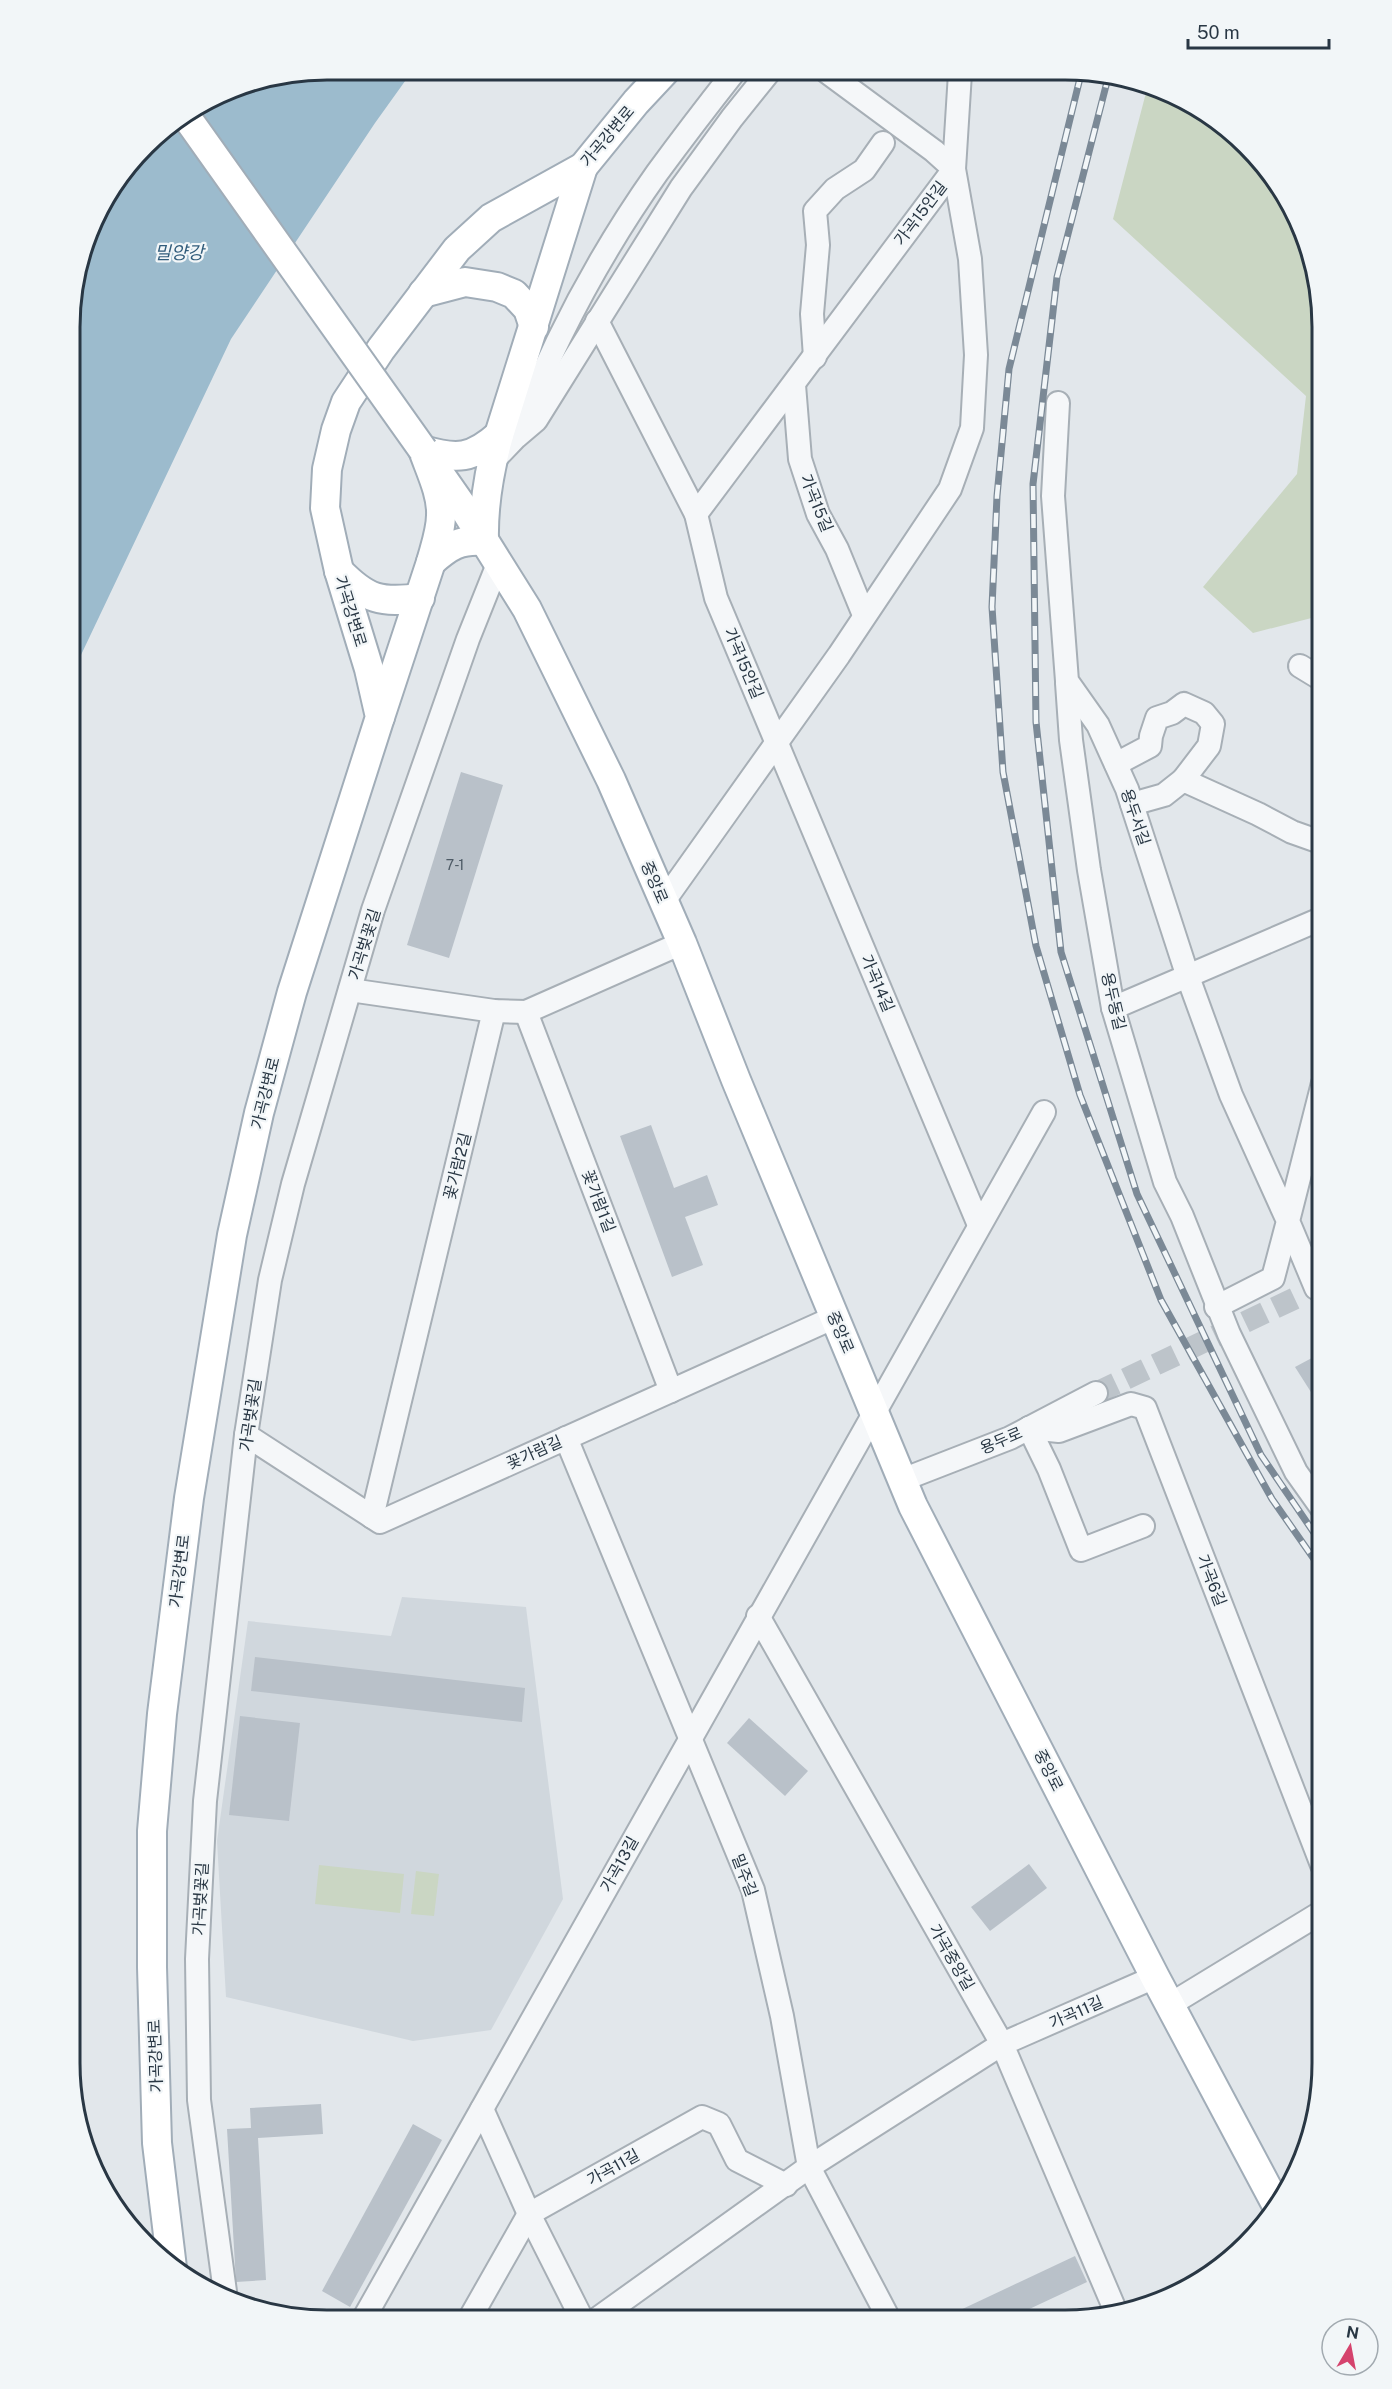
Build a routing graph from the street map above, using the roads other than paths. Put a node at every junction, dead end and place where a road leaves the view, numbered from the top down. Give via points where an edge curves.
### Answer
1 (657, 80) edge
2 (728, 80) edge
3 (763, 80) edge
4 (838, 80) edge
5 (960, 80) edge
6 (189, 121) edge
7 (883, 143) dead end
8 (583, 167) junction
9 (954, 169) junction
10 (423, 293) junction
11 (597, 321) junction
12 (534, 327) junction
13 (814, 357) junction
14 (794, 386) junction
15 (1058, 403) dead end
16 (507, 436) junction
17 (423, 450) junction
18 (696, 514) junction
19 (491, 553) junction
20 (431, 562) junction
21 (339, 571) junction
22 (420, 598) junction
23 (864, 615) junction
24 (1300, 666) dead end
25 (1312, 673) edge
26 (1067, 681) junction
27 (380, 717) junction
28 (777, 741) junction
29 (1116, 764) junction
30 (1183, 780) junction
31 (1132, 804) junction
32 (1312, 839) edge
33 (664, 901) junction
34 (1312, 913) edge
35 (1312, 922) edge
36 (1300, 927) junction
37 (682, 942) junction
38 (1188, 977) junction
39 (350, 990) junction
40 (1113, 1008) junction
41 (494, 1011) junction
42 (526, 1012) junction
43 (1044, 1112) dead end
44 (1312, 1126) edge
45 (1288, 1221) junction
46 (979, 1225) junction
47 (1312, 1279) edge
48 (1216, 1307) junction
49 (835, 1317) junction
50 (671, 1391) junction
51 (1096, 1393) tunnel mouth
52 (874, 1410) junction
53 (1029, 1428) junction
54 (246, 1435) junction
55 (566, 1438) junction
56 (902, 1480) junction
57 (1312, 1495) edge
58 (372, 1517) junction
59 (1143, 1526) dead end
60 (758, 1616) junction
61 (689, 1739) junction
62 (1312, 1837) edge
63 (1312, 1919) edge
64 (1155, 1977) junction
65 (1171, 2004) junction
66 (1002, 2044) junction
67 (482, 2109) junction
68 (809, 2166) junction
69 (786, 2185) junction
70 (1272, 2197) edge
71 (529, 2214) junction
72 (170, 2254) edge
73 (223, 2287) edge
74 (1113, 2305) edge
75 (369, 2310) edge
76 (475, 2310) edge
77 (577, 2310) edge
78 (610, 2310) edge
79 (884, 2310) edge

1 - 8 main road, 가곡강변로
2 - 16 street via 656,175 590,279
3 - 11 street via 681,188
4 - 9 street, 가곡15안길
5 - 9 street
6 - 17 main road, 중앙로, bridge
7 - 13 street via 864,170 835,189 815,211 818,245 812,314
8 - 10 main road, 가곡강변로 via 491,218 457,249
8 - 12 main road
9 - 13 street, 가곡15안길
9 - 23 street via 970,260 976,355 972,428 950,489
10 - 12 main road via 465,282 497,287 514,294 528,309
10 - 21 main road, 가곡강변로 via 346,402 336,430 327,469 325,508
11 - 16 street via 536,420
11 - 18 street, 가곡15안길
12 - 16 main road
13 - 14 street, 가곡15안길
14 - 18 street, 가곡15안길
14 - 23 street, 가곡15길 via 800,459 818,514
15 - 26 street via 1053,496
16 - 17 main road via 465,457
16 - 19 main road via 491,463 485,498
17 - 19 main road, 중앙로
17 - 20 main road via 441,512
18 - 28 street, 가곡15안길 via 716,598
19 - 20 main road via 469,540
19 - 33 main road, 중앙로 via 526,609 601,759
19 - 39 street, 가곡벚꽃길 via 468,639 377,898
20 - 22 main road
21 - 22 main road via 367,595 393,601
21 - 27 main road, 가곡강변로
22 - 27 main road
23 - 28 street
24 - 25 street
26 - 29 street, 용두서길 via 1098,725
26 - 40 street, 용두동길 via 1089,870
27 - 72 main road, 가곡강변로 via 292,992 259,1113 232,1235 189,1498 152,1831 157,2143
28 - 33 street
28 - 46 street, 가곡14길
29 - 30 street via 1150,746 1157,718 1184,704 1204,713 1213,724 1209,746
29 - 31 street, 용두서길
30 - 31 street via 1164,795
30 - 32 street
31 - 38 street, 용두서길
33 - 37 main road, 중앙로
34 - 36 street
35 - 36 street
36 - 38 street
37 - 42 street
37 - 49 main road, 중앙로
38 - 40 street
38 - 45 street, 용두서길 via 1231,1095
39 - 41 street
39 - 54 street, 가곡벚꽃길 via 293,1184 270,1280
40 - 48 street, 용두동길 via 1165,1182
41 - 42 street
41 - 58 street, 꽃가람2길
42 - 50 street, 꽃가람1길
43 - 46 street
44 - 45 street
45 - 47 street, 용두서길
45 - 48 street via 1273,1278
46 - 52 street
48 - 57 street, 용두동길 via 1296,1472
49 - 50 street, 꽃가람길
49 - 52 main road, 중앙로
50 - 55 street, 꽃가람길
51 - 53 street, 용두로
52 - 56 main road, 중앙로
52 - 60 street, 가곡13길
53 - 56 street, 용두로
53 - 59 street via 1081,1550
53 - 62 street, 가곡6길 via 1059,1431 1131,1404 1145,1408
54 - 58 street
54 - 73 street, 가곡벚꽃길 via 205,1801 197,1959 199,2100
55 - 58 street, 꽃가람길 via 380,1522
55 - 61 street, 밀주길
56 - 64 main road, 중앙로
60 - 61 street, 가곡13길
60 - 66 street, 가곡중앙길
61 - 67 street, 가곡13길
61 - 68 street, 밀주길 via 753,1890 782,2016
63 - 65 street
64 - 65 main road, 중앙로
64 - 66 street, 가곡11길
65 - 70 main road, 중앙로
66 - 68 street, 가곡11길
66 - 74 street, 가곡중앙길
67 - 71 street
67 - 75 street, 가곡13길
68 - 69 street, 가곡11길
68 - 79 street, 밀주길
69 - 71 street, 가곡11길 via 737,2160 719,2124 702,2117
69 - 78 street, 가곡11길
71 - 76 street
71 - 77 street

